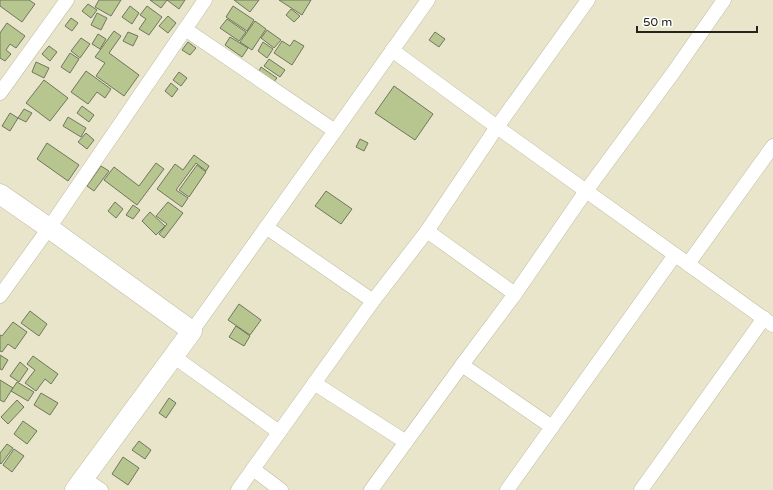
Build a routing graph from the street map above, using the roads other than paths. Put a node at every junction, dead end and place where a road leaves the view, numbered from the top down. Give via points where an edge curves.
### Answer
1 (67, 0) edge
2 (205, 0) edge
3 (428, 0) edge
4 (588, 0) edge
5 (724, 0) edge
6 (185, 30) junction
7 (392, 50) junction
8 (0, 93) edge
9 (497, 127) junction
10 (335, 131) junction
11 (773, 146) edge
12 (586, 191) junction
13 (0, 194) edge
14 (266, 227) junction
15 (49, 228) junction
16 (427, 231) junction
17 (675, 255) junction
18 (688, 264) junction
19 (515, 294) junction
20 (0, 296) edge
21 (373, 301) junction
22 (768, 321) edge
23 (192, 330) junction
24 (173, 356) junction
25 (462, 365) junction
26 (314, 383) junction
27 (552, 427) junction
28 (279, 432) junction
29 (406, 442) junction
30 (253, 470) junction
31 (79, 484) edge
32 (101, 490) edge
33 (238, 490) edge
34 (281, 490) edge
35 (371, 490) edge
36 (507, 490) edge
37 (641, 490) edge

1 - 8 street
2 - 6 street
3 - 7 street
4 - 9 street
5 - 12 street
6 - 10 street
6 - 15 street
7 - 9 street
7 - 10 street
9 - 12 street
9 - 16 street
10 - 14 street
11 - 18 street
12 - 17 street
12 - 19 street
13 - 15 street
14 - 21 street
14 - 23 street
15 - 20 street
15 - 23 street
16 - 19 street
16 - 21 street
17 - 18 street
17 - 27 street
18 - 22 street
19 - 25 street
21 - 26 street
22 - 37 street
23 - 24 street
24 - 28 street
24 - 31 street
25 - 27 street
25 - 29 street
26 - 28 street
26 - 29 street
27 - 36 street
28 - 30 street
29 - 35 street
30 - 33 street
30 - 34 street
31 - 32 street

